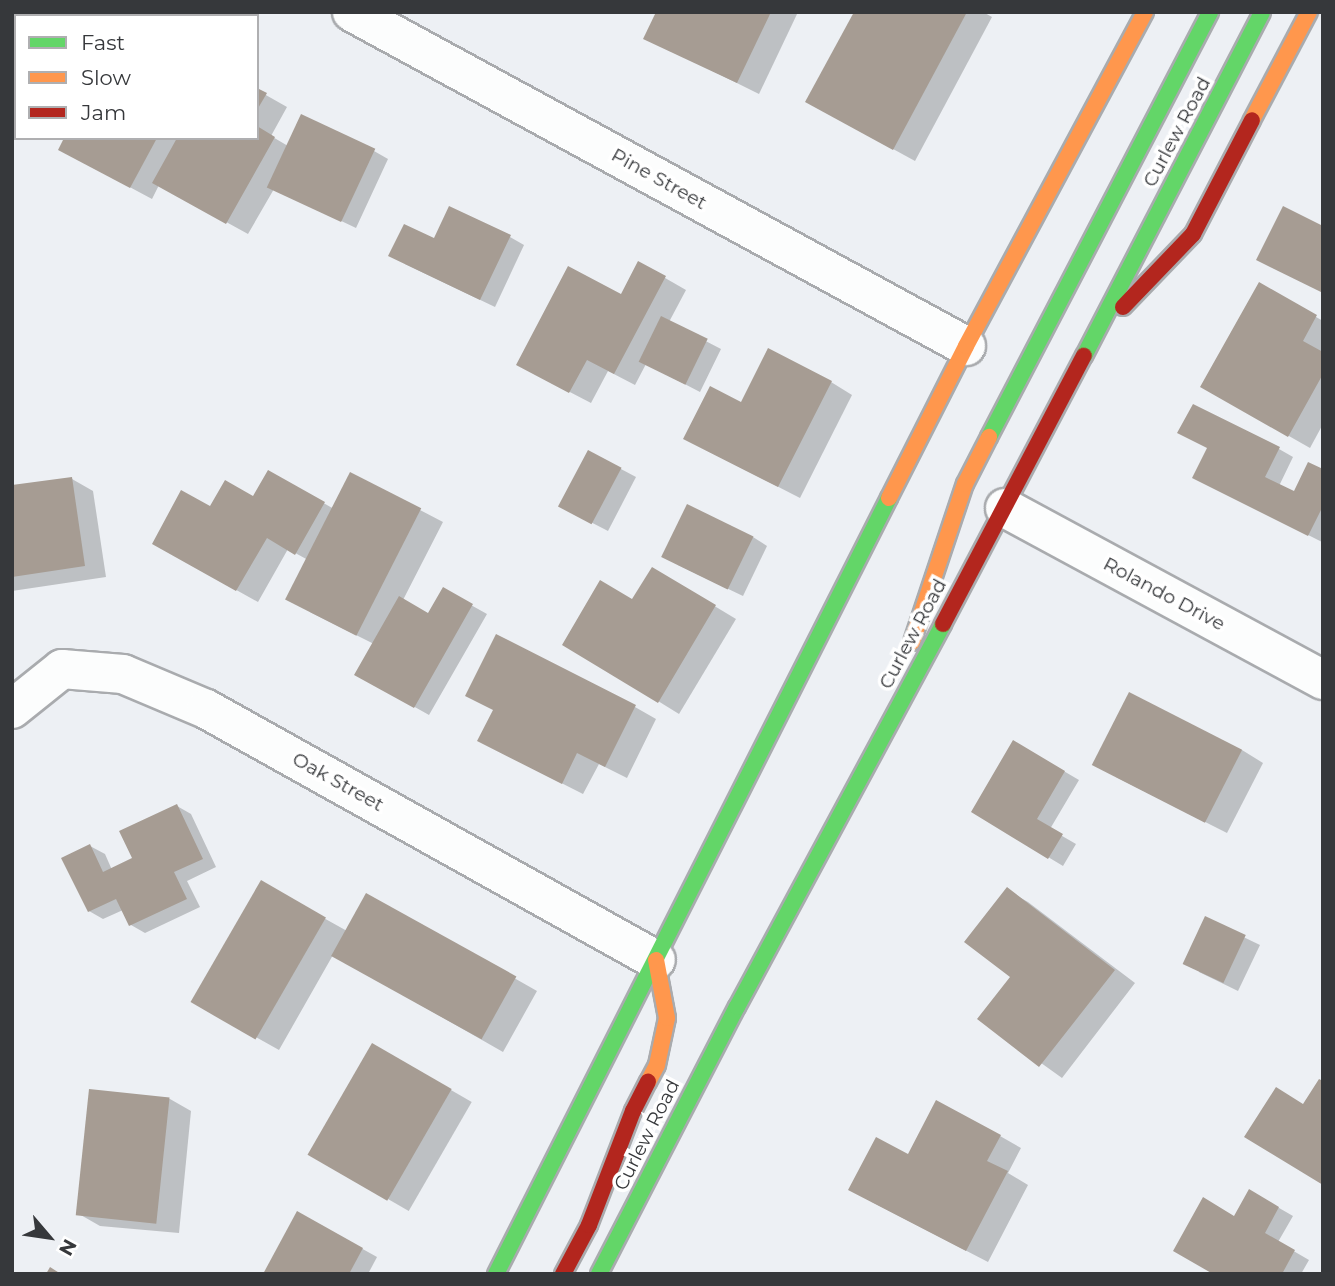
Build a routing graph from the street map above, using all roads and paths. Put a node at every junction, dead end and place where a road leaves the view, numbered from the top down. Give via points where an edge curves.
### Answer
1 (352, 12) edge
2 (1145, 12) edge
3 (1210, 12) edge
4 (1262, 12) edge
5 (1309, 12) edge
6 (1093, 338) junction
7 (966, 346) junction
8 (1005, 508) junction
9 (1323, 680) edge
10 (12, 709) edge
11 (878, 744) junction
12 (656, 960) junction
13 (496, 1274) edge
14 (563, 1274) edge
15 (599, 1274) edge

1 - 7 street, Pine Street
2 - 7 main road
3 - 11 main road via 965,484
4 - 6 main road, Curlew Road
5 - 6 main road via 1193,234
6 - 8 main road, Curlew Road
7 - 12 main road
8 - 9 street, Rolando Drive
8 - 11 main road, Curlew Road
10 - 12 street, Oak Street via 62,669 122,674 206,709
11 - 15 main road, Curlew Road
12 - 13 main road
12 - 14 main road via 667,1018 657,1065 589,1225

